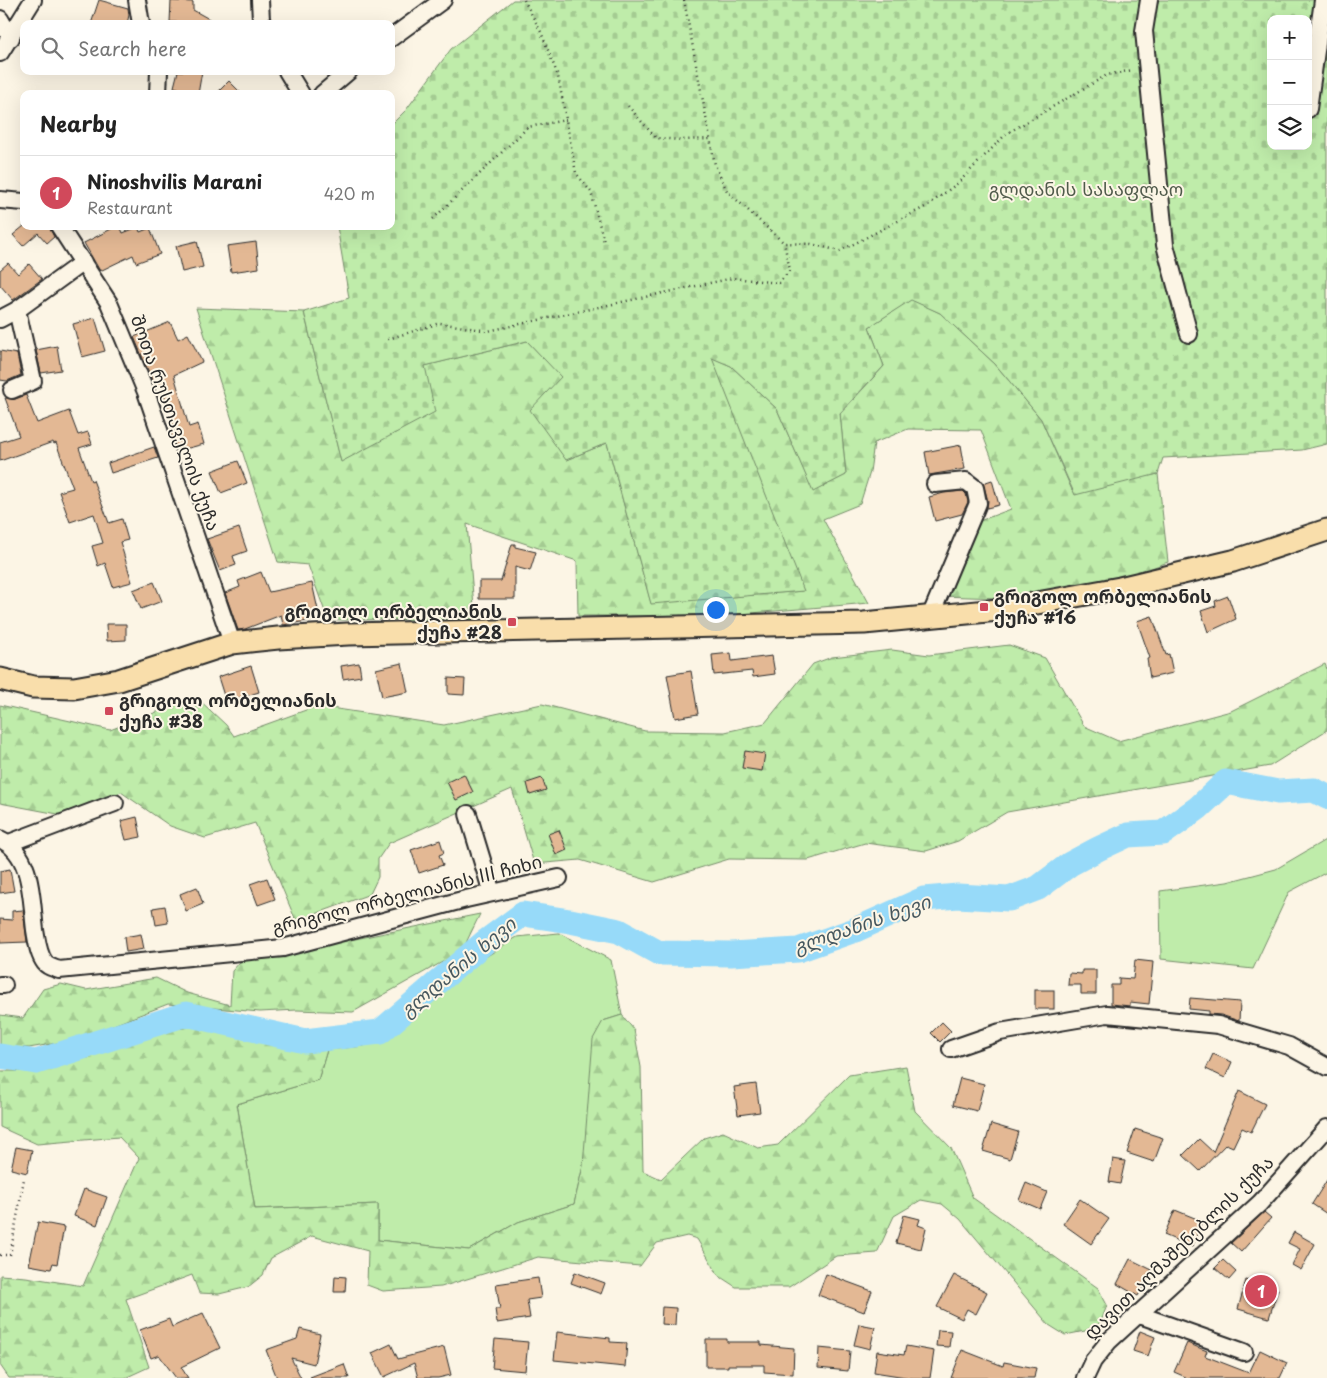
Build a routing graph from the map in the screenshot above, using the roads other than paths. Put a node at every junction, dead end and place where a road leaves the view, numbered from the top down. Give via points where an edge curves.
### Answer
1 (33, 0) edge
2 (260, 0) edge
3 (443, 0) edge
4 (1149, 0) edge
5 (1323, 0) edge
6 (0, 18) edge
7 (21, 20) edge
8 (261, 20) edge
9 (20, 22) edge
10 (395, 35) edge
11 (11, 38) junction
12 (0, 54) edge
13 (148, 75) edge
14 (159, 75) edge
15 (290, 75) edge
16 (344, 75) edge
17 (148, 90) edge
18 (158, 90) edge
19 (299, 90) edge
20 (327, 90) edge
21 (1308, 105) edge
22 (0, 200) edge
23 (20, 202) edge
24 (62, 230) edge
25 (83, 262) junction
26 (17, 310) junction
27 (0, 319) edge
28 (1189, 334) dead end
29 (12, 390) dead end
30 (935, 484) dead end
31 (1327, 530) edge
32 (930, 617) junction
33 (232, 644) junction
34 (0, 679) edge
35 (115, 803) dead end
36 (468, 814) dead end
37 (4, 841) edge
38 (559, 878) dead end
39 (492, 893) junction
40 (950, 1049) dead end
41 (1327, 1067) edge
42 (1327, 1128) edge
43 (1137, 1314) junction
44 (1244, 1352) dead end
45 (1085, 1378) edge

1 - 7 street
2 - 8 street
3 - 10 street
4 - 28 street via 1144,31 1165,245
5 - 21 street
6 - 11 street
9 - 11 street
11 - 12 street
13 - 17 street
14 - 18 street
15 - 19 street
16 - 20 street
22 - 23 street
24 - 25 street, შოთა რუსთაველის ქუჩა
25 - 26 street
25 - 33 street, შოთა რუსთაველის ქუჩა via 109,303 146,392
26 - 27 street
26 - 29 street via 33,381
30 - 32 street via 966,480 975,488 978,503
31 - 32 main road via 1233,561 1120,588 998,610
32 - 33 main road via 864,623 348,634
33 - 34 main road via 119,680 74,688 33,687
35 - 37 street
36 - 39 street
37 - 39 street, გრიგოლ ორბელიანის III ჩიხი via 19,854 29,879 37,947 46,964 58,970 283,948
38 - 39 street, გრიგოლ ორბელიანის III ჩიხი
40 - 41 street via 1000,1032 1107,1014 1218,1025 1289,1046
42 - 43 street, დავით აღმაშენებლის ქუჩა via 1260,1203
43 - 44 street
43 - 45 street, დავით აღმაშენებლის ქუჩა via 1100,1350

